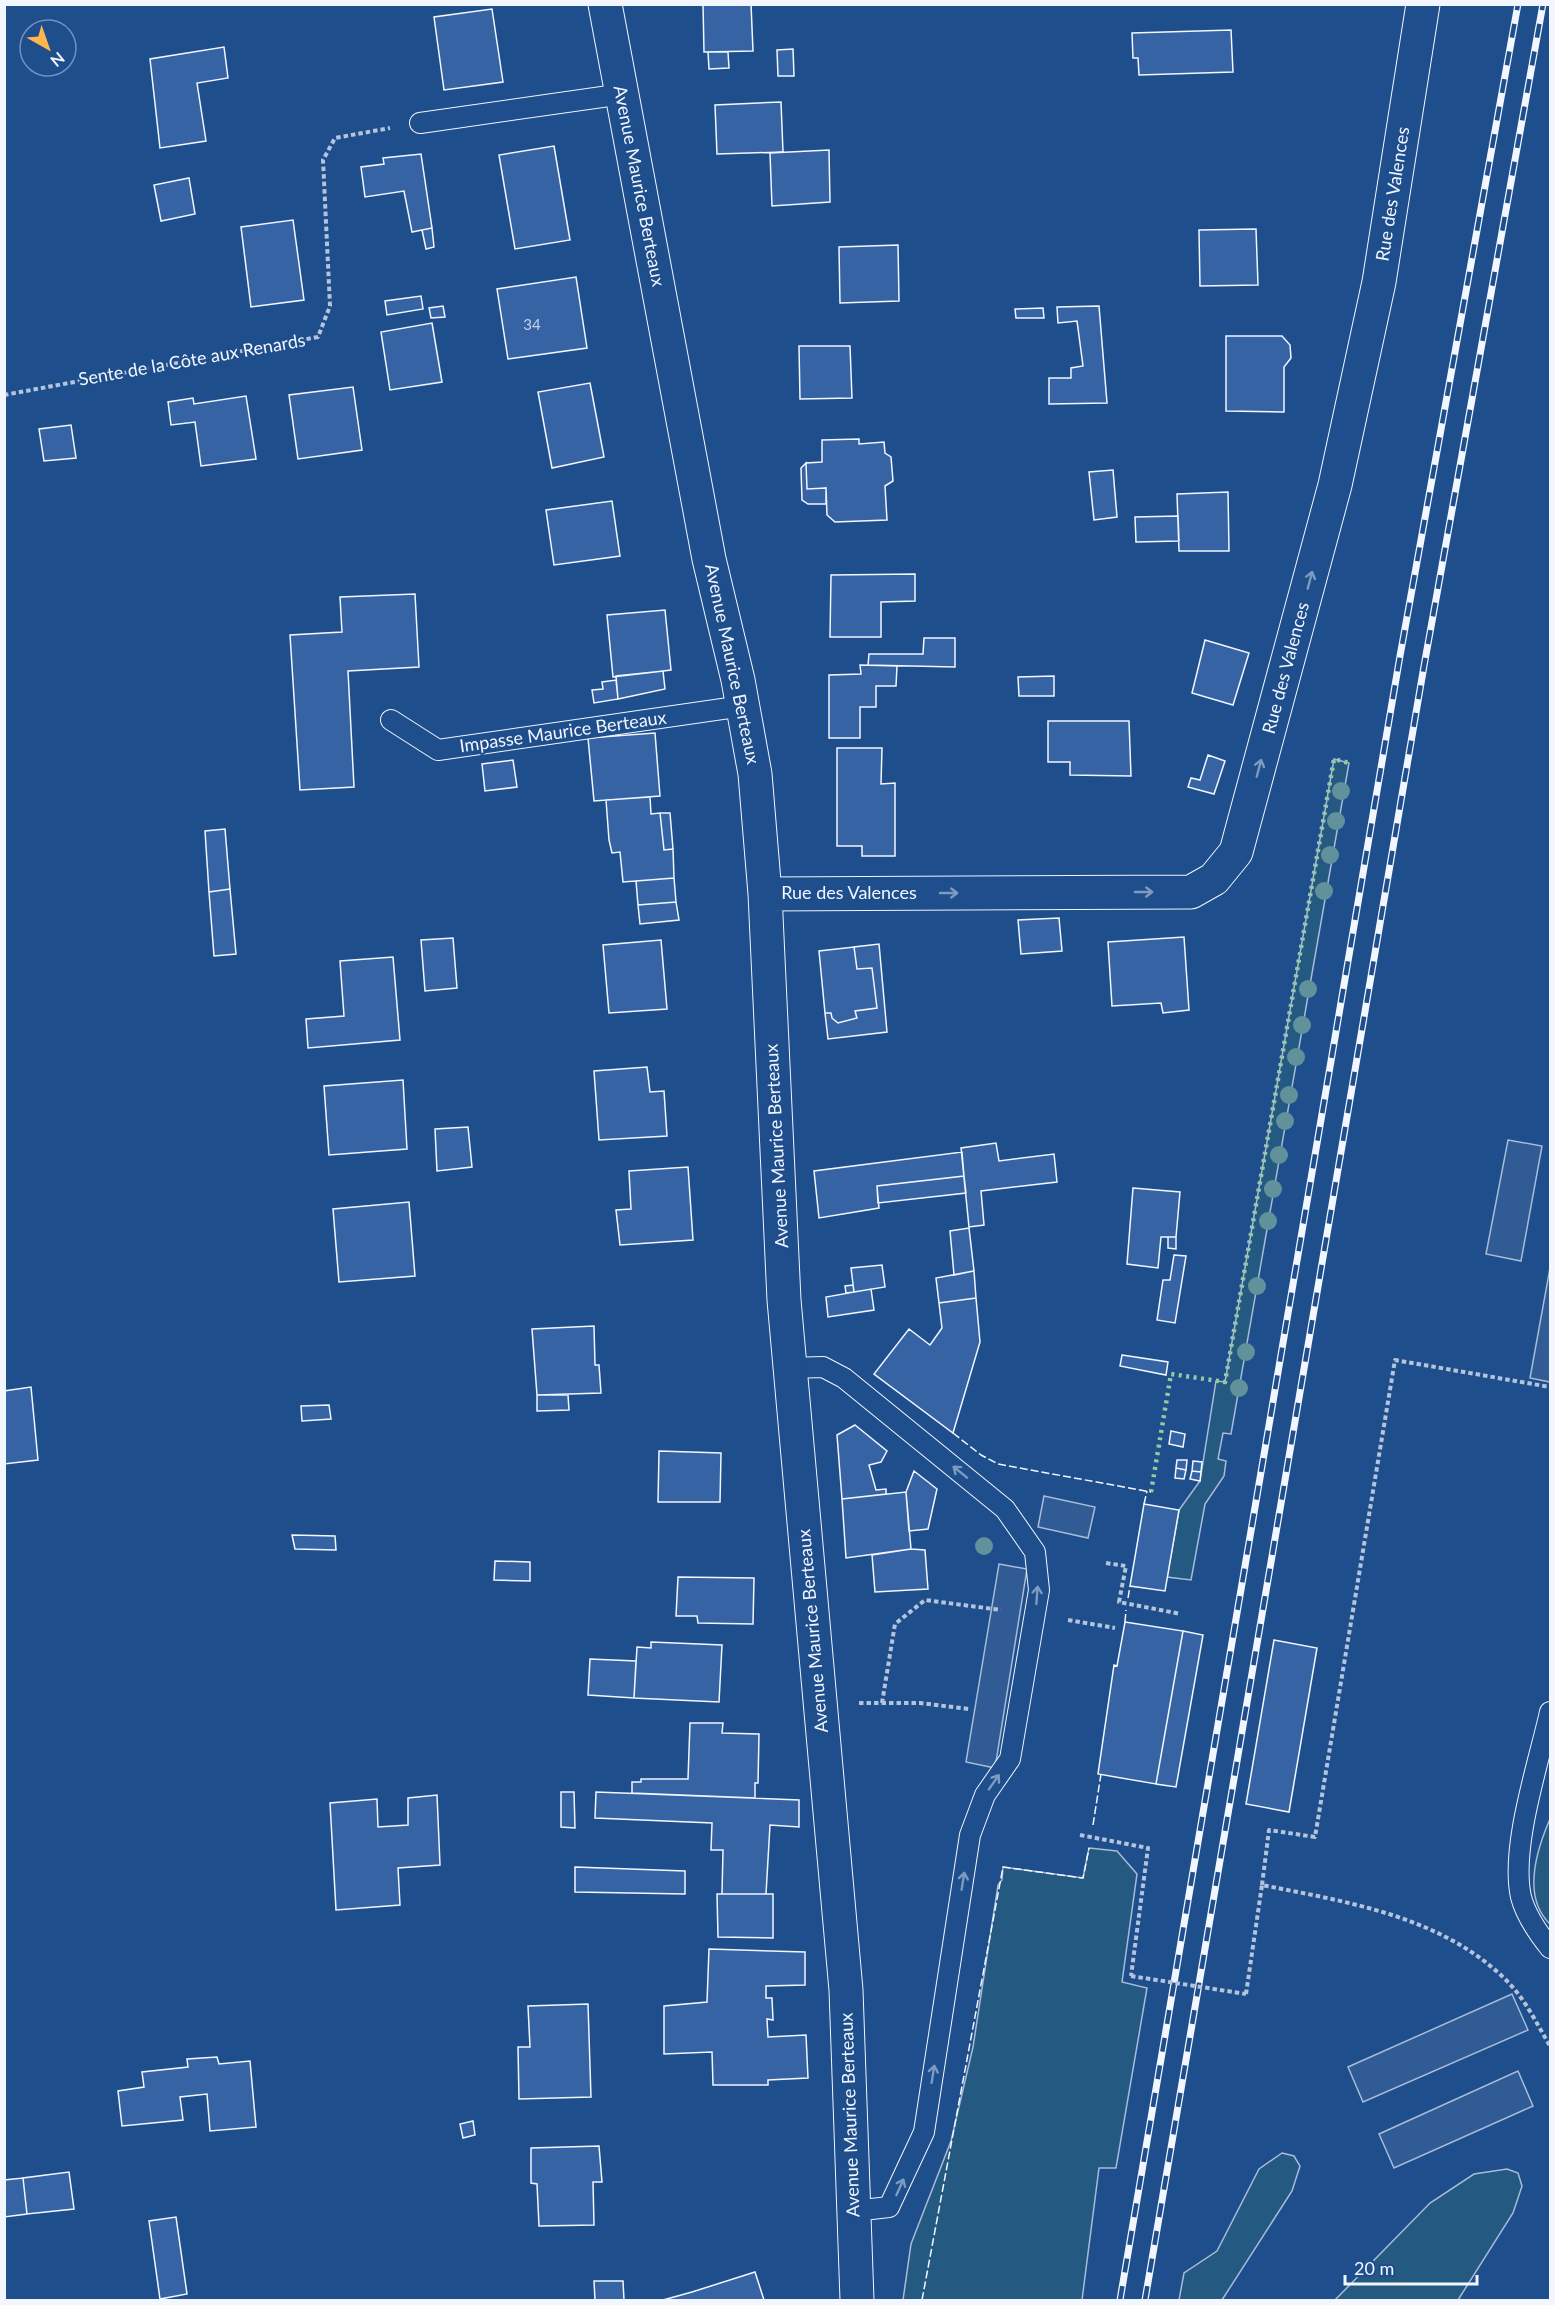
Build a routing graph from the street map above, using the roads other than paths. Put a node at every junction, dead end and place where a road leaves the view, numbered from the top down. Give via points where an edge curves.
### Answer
1 (605, 4) edge
2 (1423, 4) edge
3 (622, 94) junction
4 (420, 123) road end
5 (743, 706) junction
6 (391, 720) dead end
7 (765, 894) junction
8 (790, 1368) junction
9 (1551, 1712) edge
10 (1551, 1948) edge
11 (854, 2211) junction
12 (857, 2301) edge

1 - 3 street, Avenue Maurice Berteaux
7 -> 2 street, Rue des Valences via 1191,892 1214,879 1236,852 1335,485 1379,282
3 - 4 lane
3 - 5 street, Avenue Maurice Berteaux via 709,559
5 - 6 lane, Impasse Maurice Berteaux via 438,750
5 - 7 street, Avenue Maurice Berteaux via 755,774
7 - 8 street, Avenue Maurice Berteaux
8 - 11 street, Avenue Maurice Berteaux via 846,1990
11 -> 8 lane via 889,2207 924,2132 970,1835 985,1795 1010,1760 1039,1590 1035,1552 1005,1509 844,1378 823,1367
9 - 10 lane via 1518,1855 1521,1897 1534,1928
11 - 12 street, Avenue Maurice Berteaux

